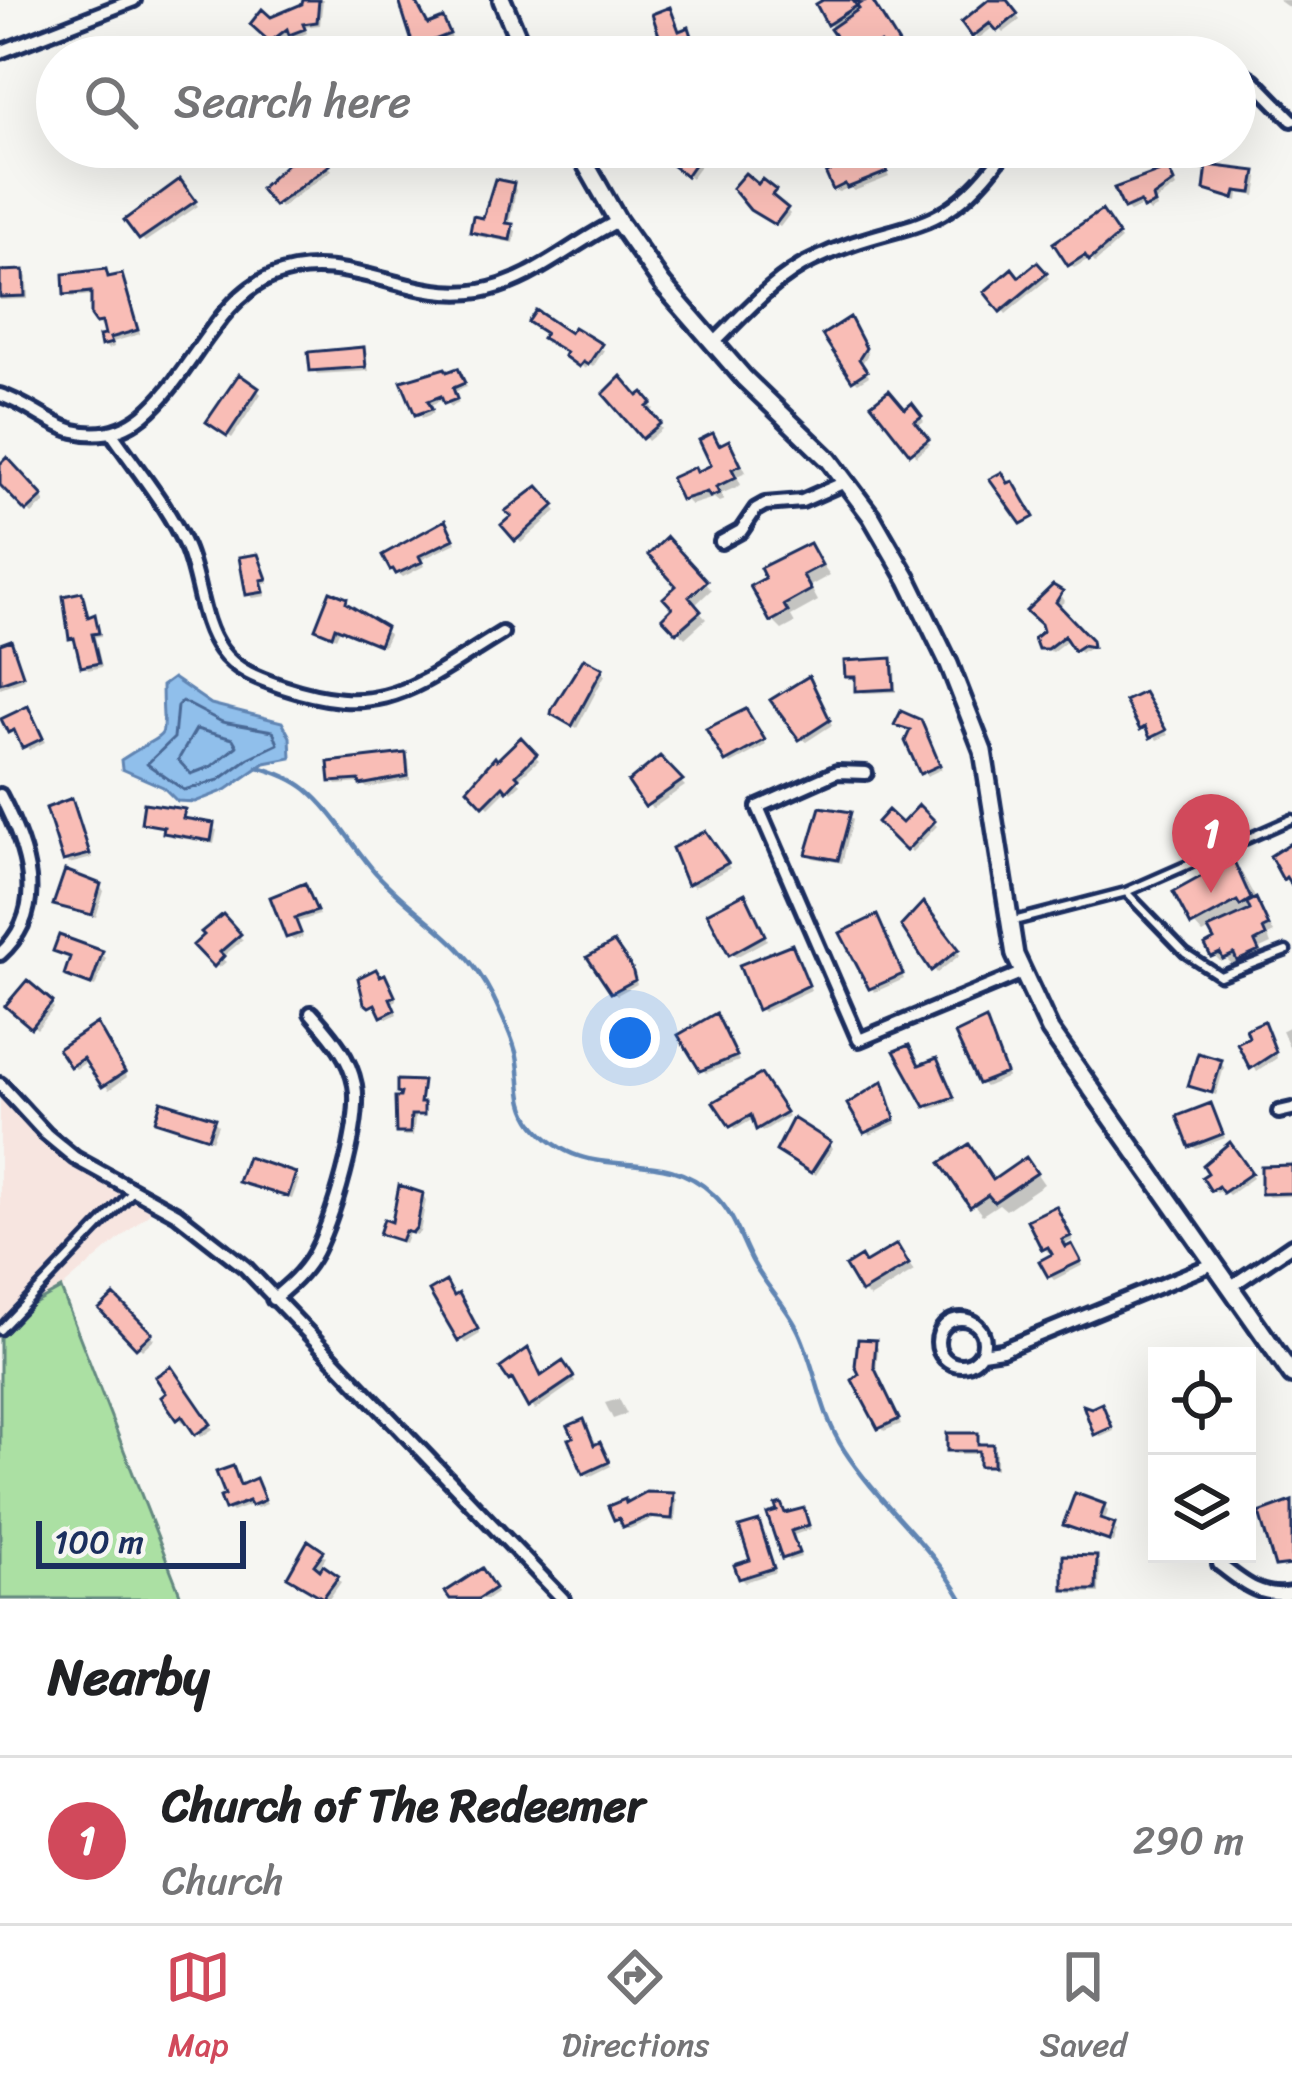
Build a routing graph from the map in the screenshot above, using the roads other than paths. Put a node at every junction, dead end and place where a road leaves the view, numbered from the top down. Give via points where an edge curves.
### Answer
1 (134, 0) edge
2 (502, 0) edge
3 (41, 36) edge
4 (517, 36) edge
5 (36, 38) edge
6 (0, 52) edge
7 (1256, 83) edge
8 (1292, 120) edge
9 (587, 168) edge
10 (993, 168) edge
11 (618, 221) junction
12 (713, 344) junction
13 (0, 395) edge
14 (111, 432) junction
15 (845, 482) junction
16 (721, 542) dead end
17 (502, 633) dead end
18 (866, 773) dead end
19 (0, 795) edge
20 (1292, 819) edge
21 (1126, 892) junction
22 (1007, 922) junction
23 (1286, 951) dead end
24 (0, 955) edge
25 (1022, 974) junction
26 (311, 1013) dead end
27 (0, 1084) edge
28 (15, 1102) junction
29 (0, 1111) edge
30 (132, 1192) junction
31 (1292, 1245) edge
32 (1214, 1264) junction
33 (1230, 1287) junction
34 (273, 1299) junction
35 (0, 1330) edge
36 (982, 1353) junction
37 (1292, 1375) edge
38 (1219, 1564) dead end
39 (1292, 1592) edge
40 (563, 1599) edge

1 - 3 street
2 - 4 main road
5 - 6 street
7 - 8 street
9 - 11 main road
10 - 12 street via 956,207 921,226 807,262
11 - 12 main road
11 - 14 street via 524,277 479,291 429,291 329,266 271,276 226,308 151,411
12 - 15 main road
13 - 14 street via 74,430
14 - 17 street via 184,542 218,646 249,674 320,699 369,701 410,688
15 - 16 street via 802,501 765,504
15 - 22 main road via 908,580 967,706 990,781
18 - 25 street via 837,772 758,807 859,1040
19 - 24 street via 32,871 28,912
20 - 21 lane
21 - 22 lane
21 - 23 lane via 1185,953 1220,976
22 - 25 main road
25 - 32 main road via 1050,1030
26 - 34 street via 348,1062 356,1116 321,1243
27 - 28 street
28 - 29 street
28 - 30 street via 75,1158
30 - 34 street via 213,1239
30 - 35 lane
31 - 33 street
32 - 33 main road
32 - 36 street
33 - 37 main road
34 - 40 street
36 - 36 street via 962,1365 947,1360 940,1331 957,1318 972,1320 985,1338
38 - 39 street via 1256,1592

